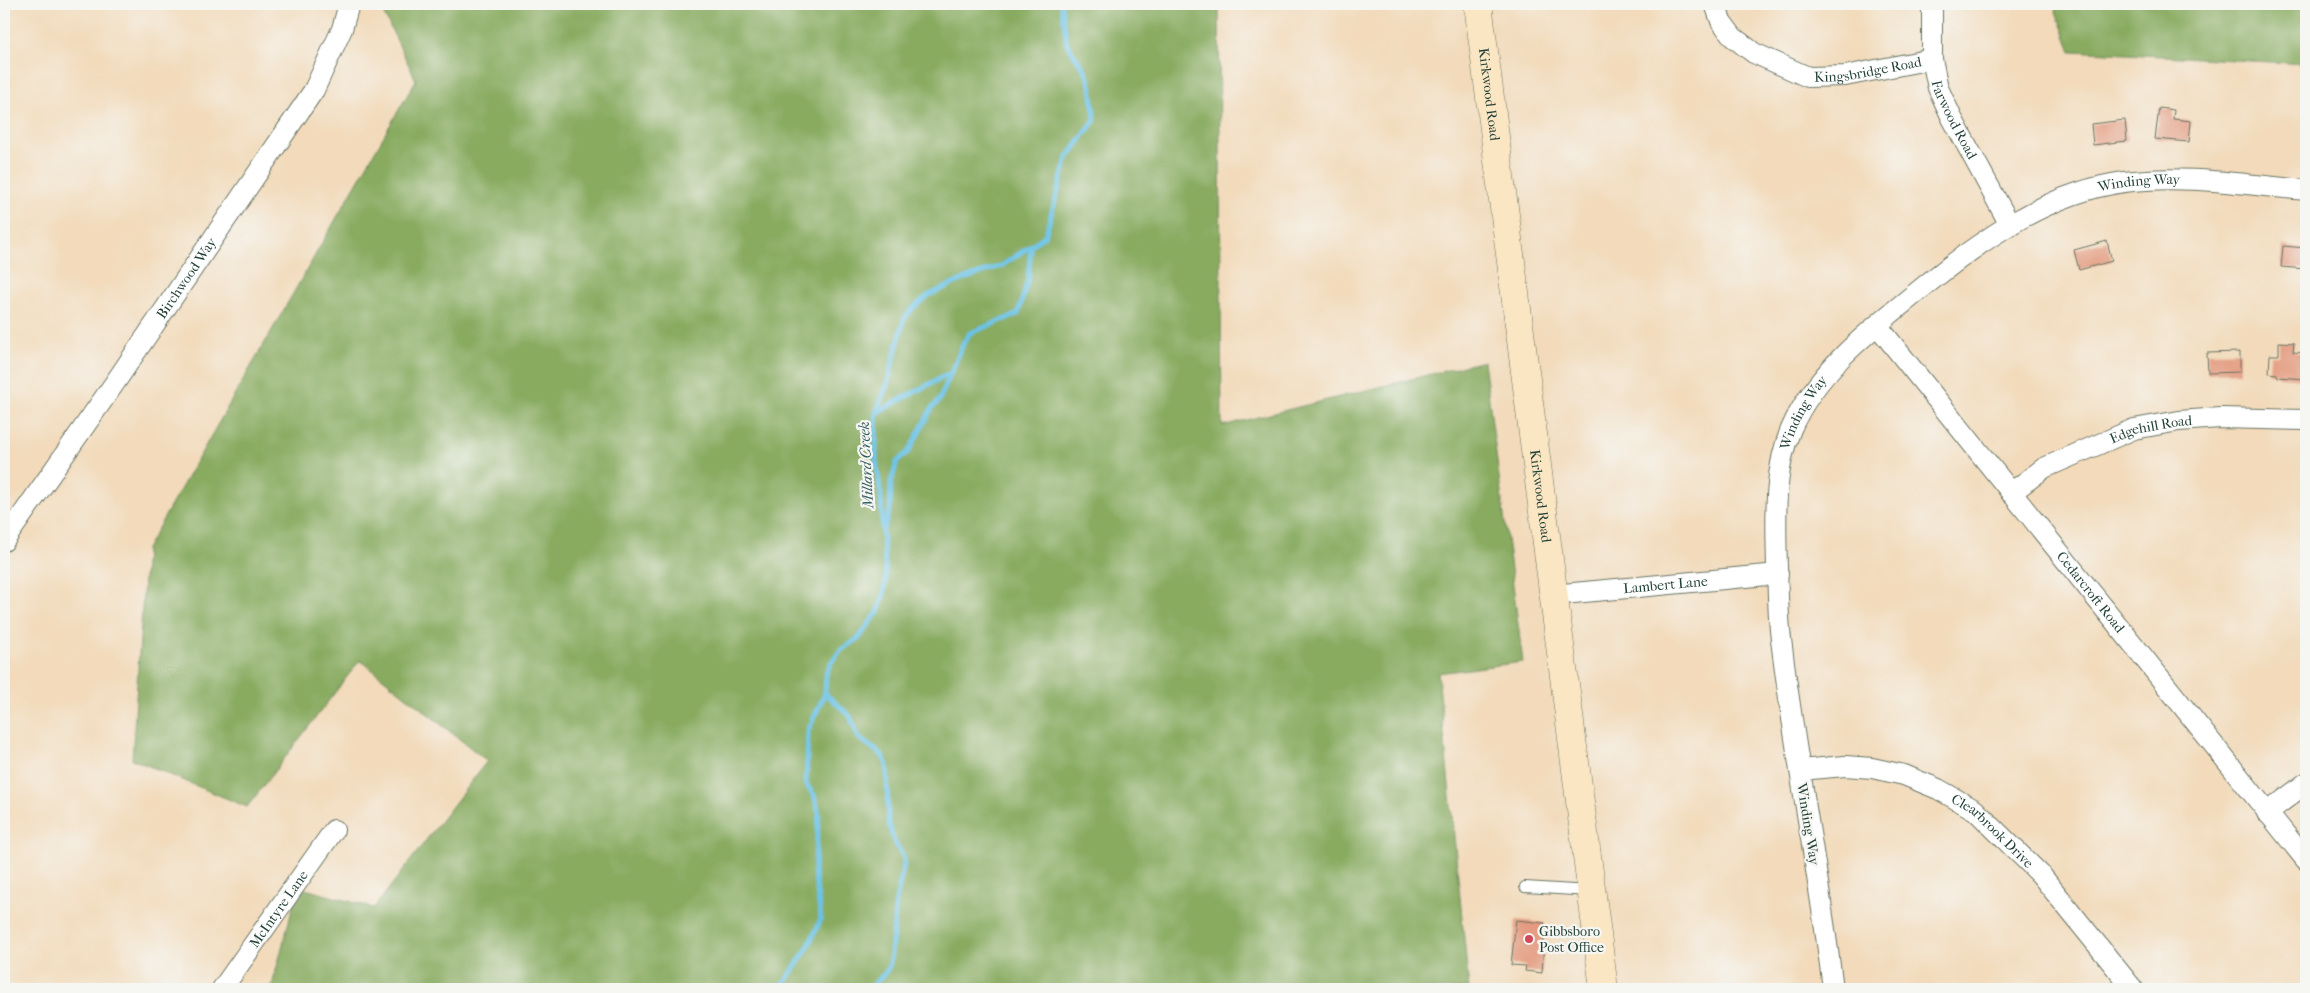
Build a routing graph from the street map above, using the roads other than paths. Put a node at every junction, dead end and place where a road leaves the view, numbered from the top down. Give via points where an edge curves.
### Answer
1 (350, 4) edge
2 (1478, 4) edge
3 (1715, 4) edge
4 (1932, 4) edge
5 (1932, 59) junction
6 (2306, 190) edge
7 (2010, 225) junction
8 (1877, 325) junction
9 (2306, 420) edge
10 (2011, 492) junction
11 (4, 541) edge
12 (1778, 574) junction
13 (1552, 595) junction
14 (1800, 770) junction
15 (2306, 783) edge
16 (2267, 813) junction
17 (334, 830) dead end
18 (2306, 860) edge
19 (1525, 887) dead end
20 (1591, 891) junction
21 (222, 989) edge
22 (1604, 989) edge
23 (1833, 989) edge
24 (2133, 989) edge

1 - 11 street, Birchwood Way via 314,90
2 - 13 street, Kirkwood Road
3 - 5 street, Kingsbridge Road via 1721,21 1733,37 1754,53 1808,77 1844,76
4 - 5 street, Farwood Road
5 - 7 street, Farwood Road via 1938,88 1952,118
6 - 7 street, Winding Way via 2211,182 2124,182 2060,200
7 - 8 street, Winding Way via 1942,272
8 - 10 street, Cedarcroft Road
8 - 12 street, Winding Way via 1839,360 1810,394 1791,430 1779,473
9 - 10 street, Edgehill Road via 2220,418 2134,429 2044,468
10 - 16 street, Cedarcroft Road
12 - 13 street, Lambert Lane
12 - 14 street, Winding Way via 1780,636
13 - 20 street, Kirkwood Road
14 - 23 street, Winding Way
14 - 24 street, Clearbrook Drive via 1845,766 1904,775 1975,810 2041,875
15 - 16 street
16 - 18 street, Cedarcroft Road
17 - 21 street, McIntyre Lane
19 - 20 lane
20 - 22 street, Kirkwood Road

